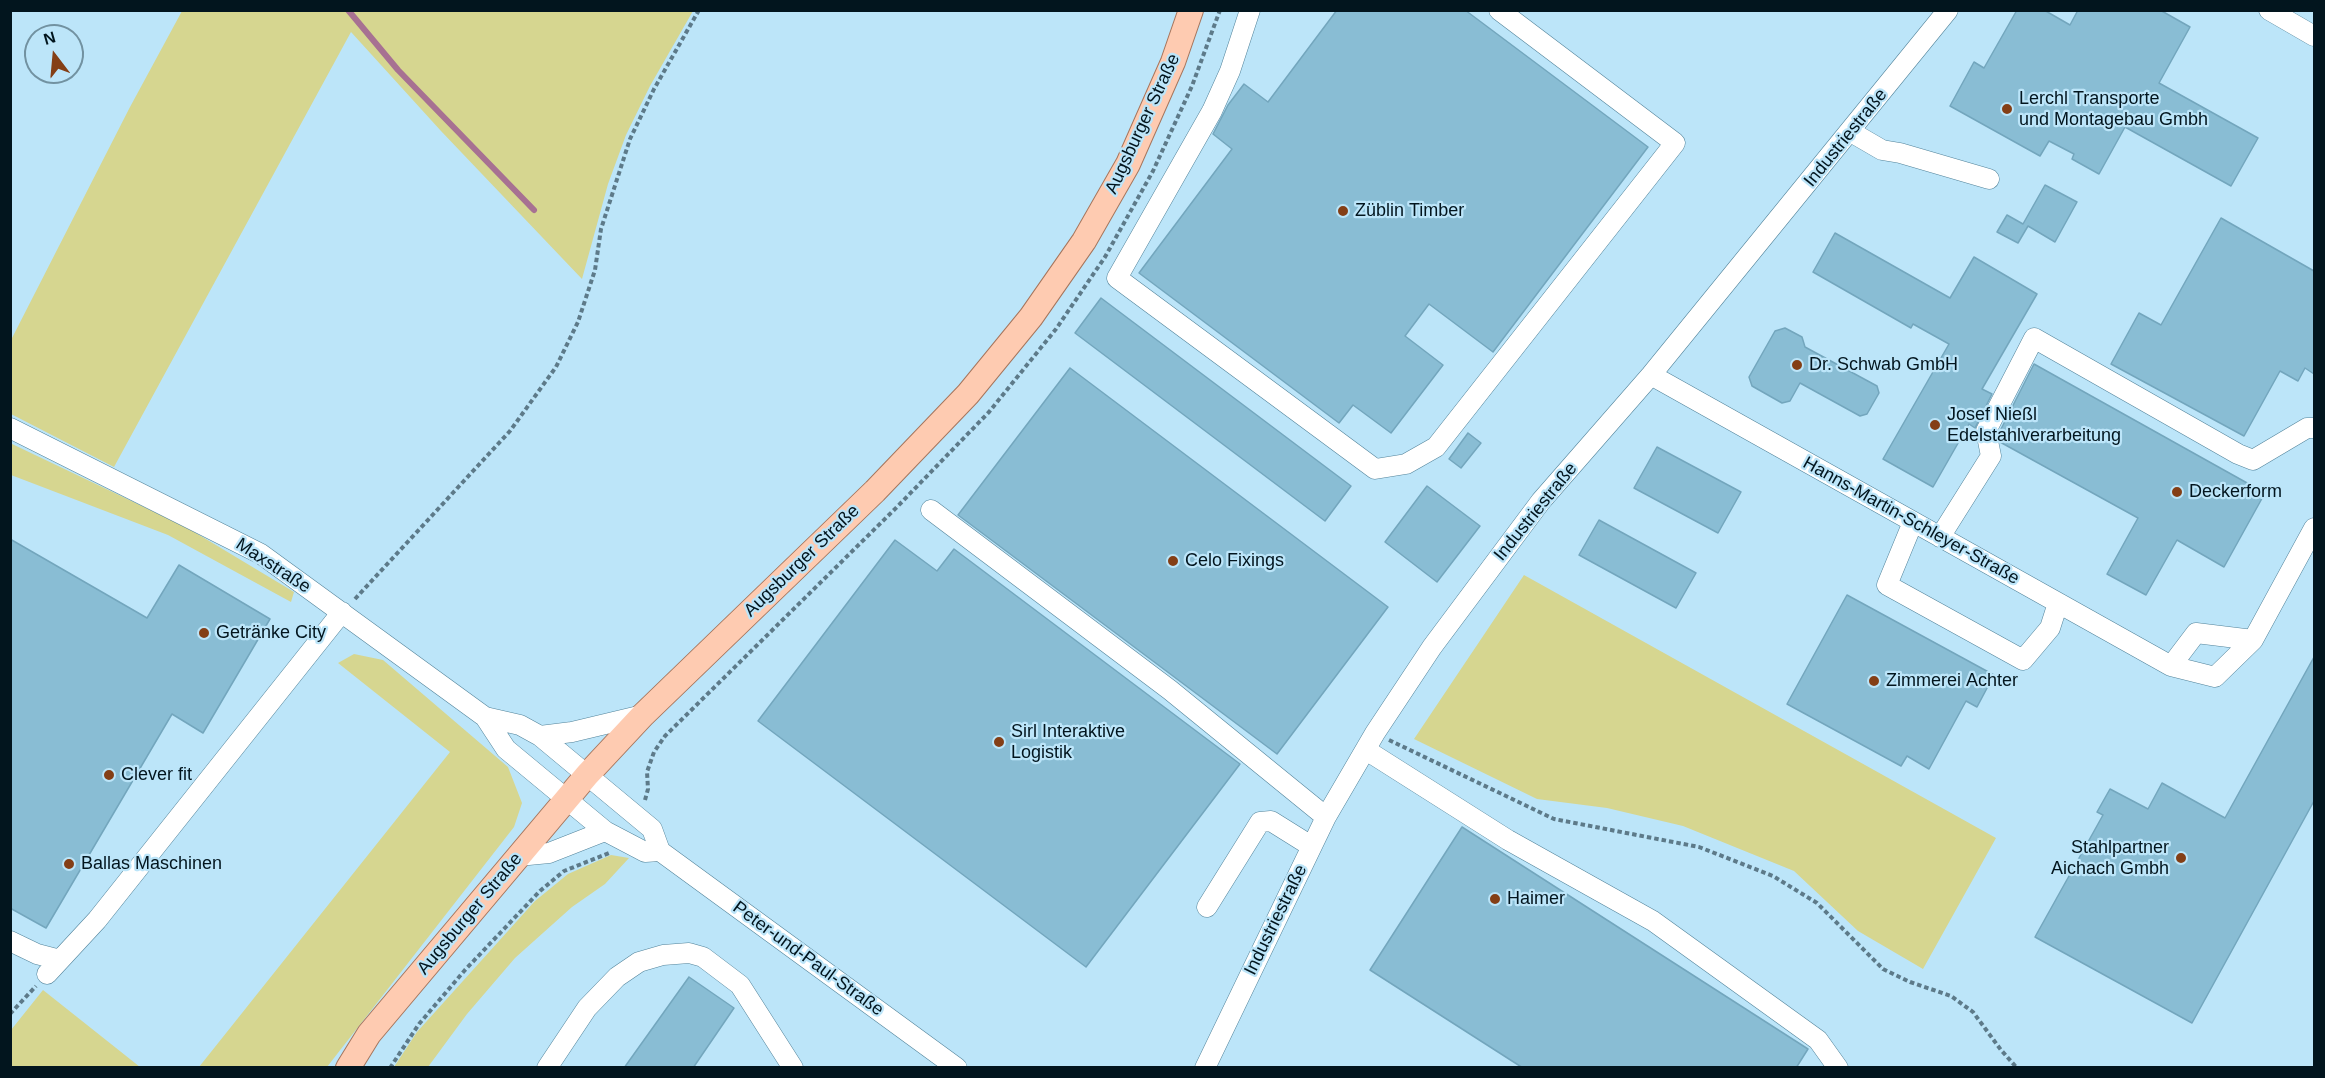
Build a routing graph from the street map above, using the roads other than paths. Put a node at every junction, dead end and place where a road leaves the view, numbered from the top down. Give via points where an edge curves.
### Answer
1 (1191, 10) edge
2 (1250, 10) edge
3 (1498, 10) edge
4 (1948, 10) edge
5 (2269, 10) edge
6 (2314, 36) edge
7 (1851, 132) junction
8 (1989, 179) dead end
9 (1651, 375) junction
10 (10, 428) edge
11 (2314, 428) edge
12 (931, 510) dead end
13 (1914, 522) junction
14 (2314, 528) edge
15 (1940, 537) junction
16 (2058, 603) junction
17 (342, 612) junction
18 (2253, 640) junction
19 (2171, 666) junction
20 (643, 716) junction
21 (486, 717) junction
22 (540, 736) junction
23 (1379, 742) junction
24 (587, 775) junction
25 (566, 799) junction
26 (1326, 817) junction
27 (613, 835) junction
28 (1311, 846) junction
29 (660, 851) junction
30 (518, 856) junction
31 (1207, 907) dead end
32 (10, 941) edge
33 (348, 1068) edge
34 (547, 1068) edge
35 (793, 1068) edge
36 (957, 1068) edge
37 (1205, 1068) edge
38 (1838, 1068) edge

1 - 20 main road, Augsburger Straße via 1173,62 1128,164 1084,241 1031,317 968,394 875,491
2 - 3 street via 1212,111 1117,278 1375,469 1406,464 1436,447 1675,143
4 - 7 street, Industriestraße
5 - 6 street
7 - 8 street via 1882,150
7 - 9 street, Industriestraße
9 - 13 street, Hanns-Martin-Schleyer-Straße
9 - 23 street, Industriestraße via 1541,501 1432,647
10 - 17 street, Maxstraße via 261,554
11 - 15 street via 2307,428 2253,460 2034,338 1986,431 1991,456
12 - 26 street via 1170,690
13 - 15 street, Hanns-Martin-Schleyer-Straße
13 - 16 street via 1887,585 2023,660 2050,628
14 - 18 street, Hanns-Martin-Schleyer-Straße
15 - 16 street, Hanns-Martin-Schleyer-Straße
16 - 19 street, Hanns-Martin-Schleyer-Straße
17 - 21 street, Maxstraße
17 - 32 street via 98,920 53,967
18 - 19 street, Hanns-Martin-Schleyer-Straße via 2216,677
18 - 19 street via 2196,633
20 - 22 street
20 - 24 main road, Augsburger Straße
21 - 22 street, Maxstraße via 520,725
21 - 25 street, Maxstraße via 506,749
22 - 24 street, Maxstraße
23 - 26 street, Industriestraße
23 - 38 street via 1508,840 1653,921 1818,1040
24 - 25 main road, Augsburger Straße
24 - 29 street, Peter-und-Paul-Straße via 652,829
25 - 27 street, Peter-und-Paul-Straße
25 - 30 main road, Augsburger Straße
26 - 28 street, Industriestraße
27 - 29 street, Peter-und-Paul-Straße via 645,852
27 - 30 street via 549,853
28 - 31 street via 1271,821 1260,822
28 - 37 street, Industriestraße
29 - 36 street, Peter-und-Paul-Straße
30 - 33 main road, Augsburger Straße via 369,1034
34 - 35 street via 587,1008 617,977 639,962 689,953 703,957 740,985

